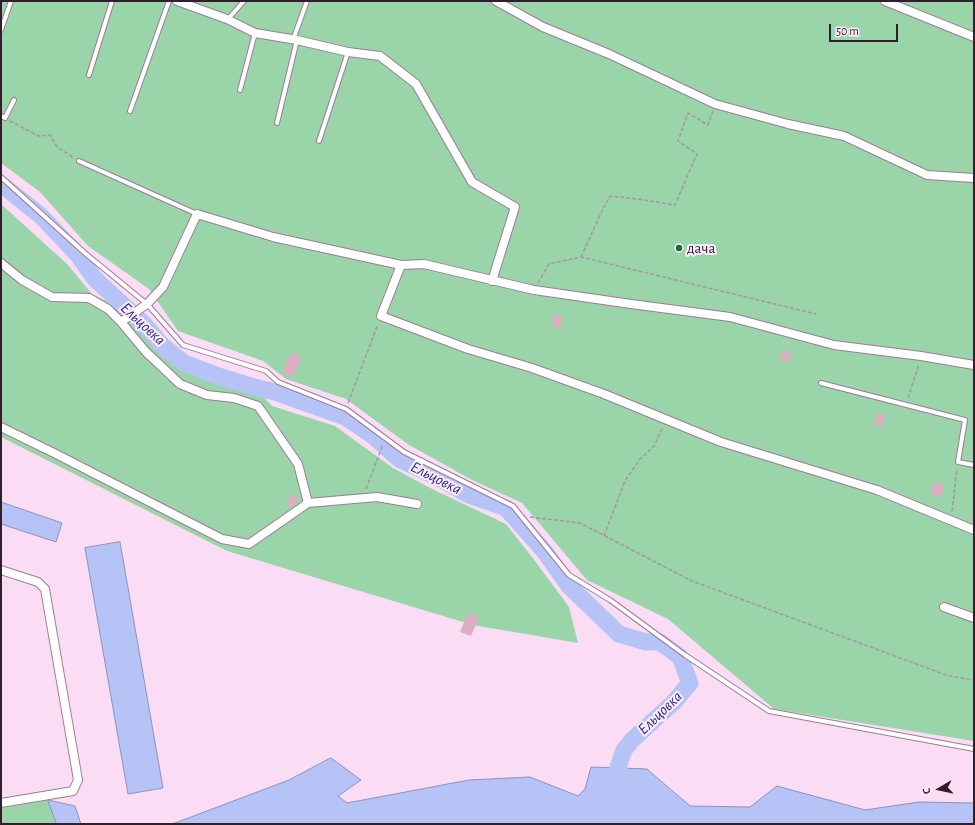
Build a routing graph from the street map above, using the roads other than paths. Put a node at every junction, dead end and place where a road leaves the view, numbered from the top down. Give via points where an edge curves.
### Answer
1 (11, 1) edge
2 (112, 1) edge
3 (169, 1) edge
4 (178, 1) edge
5 (244, 1) edge
6 (307, 1) edge
7 (496, 1) edge
8 (885, 1) edge
9 (901, 4) edge
10 (228, 19) junction
11 (1, 30) edge
12 (255, 33) junction
13 (974, 37) edge
14 (295, 40) junction
15 (348, 52) junction
16 (89, 75) dead end
17 (240, 90) dead end
18 (14, 100) dead end
19 (130, 110) dead end
20 (3, 117) edge
21 (277, 124) dead end
22 (319, 141) dead end
23 (78, 161) road end
24 (1, 177) edge
25 (974, 178) edge
26 (197, 214) junction
27 (1, 263) edge
28 (400, 264) junction
29 (492, 281) junction
30 (147, 304) junction
31 (121, 322) junction
32 (974, 365) edge
33 (821, 383) dead end
34 (1, 427) edge
35 (974, 465) edge
36 (308, 503) junction
37 (417, 504) dead end
38 (974, 530) edge
39 (1, 570) edge
40 (944, 607) dead end
41 (974, 618) edge
42 (974, 749) edge
43 (1, 803) edge

1 - 11 lane
2 - 16 lane
3 - 19 lane
4 - 10 street
5 - 10 lane
6 - 14 lane
7 - 25 street via 543,28 609,54 715,104 844,136 927,175
8 - 9 street
9 - 13 street
10 - 12 street
12 - 14 street
12 - 17 lane
14 - 15 street
14 - 21 lane
15 - 22 lane
15 - 29 street via 380,56 416,84 472,182 515,207
18 - 20 lane
23 - 26 lane
24 - 30 lane via 86,254
26 - 28 street via 274,237
26 - 30 street via 163,287
27 - 31 street via 22,280 52,297 89,298 108,309
28 - 29 street via 424,264
28 - 38 street via 381,316 468,349 532,368 597,392 721,442 877,490
29 - 32 street via 534,290 730,317 834,345
30 - 31 street
30 - 42 lane via 183,345 266,371 278,382 346,409 404,452 513,506 569,576 610,600 685,655 769,711
31 - 36 street via 146,352 180,384 207,395 234,398 258,406 298,464
33 - 35 lane via 965,420 958,462
34 - 36 street via 222,539 249,544
36 - 37 street via 377,496
39 - 43 street via 38,582 45,589 78,780 73,791
40 - 41 street

